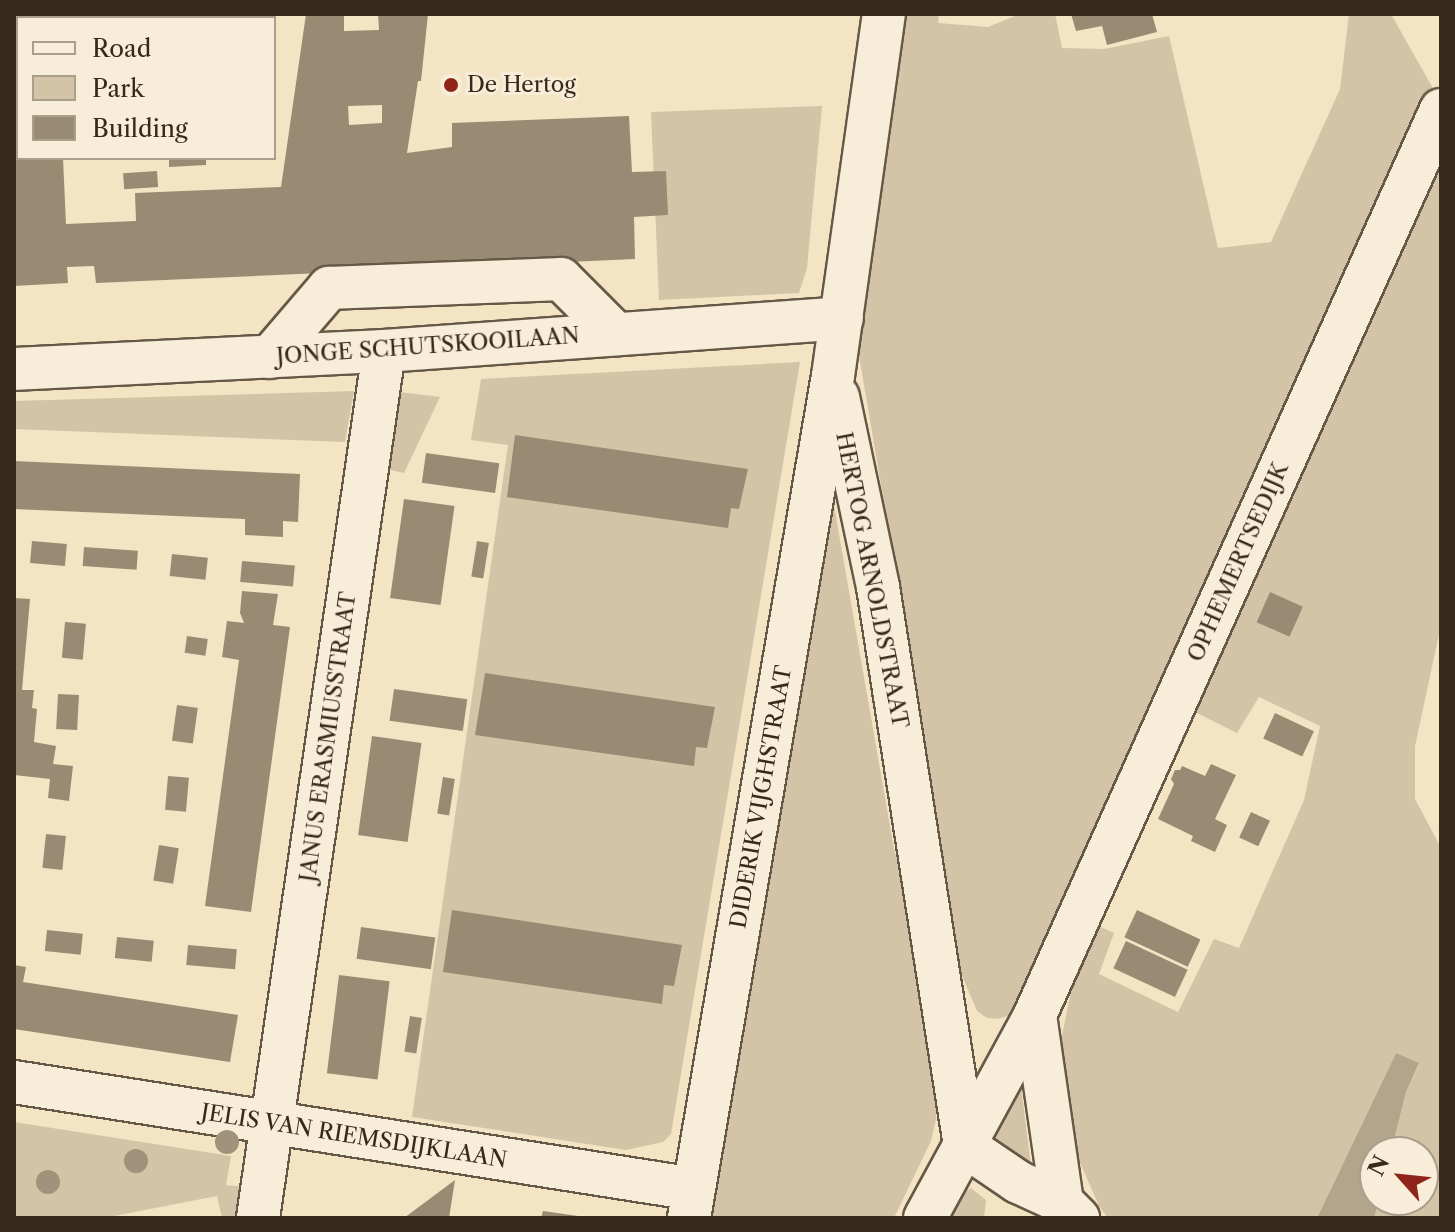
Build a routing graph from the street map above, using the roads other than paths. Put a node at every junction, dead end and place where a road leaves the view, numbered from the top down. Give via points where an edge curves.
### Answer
1 (884, 14) edge
2 (1441, 110) edge
3 (842, 318) junction
4 (616, 334) junction
5 (384, 351) junction
6 (270, 357) junction
7 (14, 369) edge
8 (833, 376) junction
9 (1035, 1015) junction
10 (14, 1082) edge
11 (272, 1124) junction
12 (965, 1146) junction
13 (691, 1204) edge
14 (1070, 1210) edge
15 (258, 1218) edge
16 (925, 1218) edge

1 - 3 street, HERTOG ARNOLDSTRAAT
2 - 9 street, OPHEMERTSEDIJK
3 - 4 street, JONGE SCHUTSKOOILAAN
3 - 8 street, HERTOG ARNOLDSTRAAT
4 - 5 street, JONGE SCHUTSKOOILAAN
4 - 6 street via 561,279 329,288
5 - 6 street, JONGE SCHUTSKOOILAAN
5 - 11 street, JANUS ERASMIUSSTRAAT
6 - 7 street, JONGE SCHUTSKOOILAAN
8 - 12 street, HERTOG ARNOLDSTRAAT via 878,587
8 - 13 street, DIDERIK VIJGHSTRAAT
9 - 12 street, OPHEMERTSEDIJK
9 - 14 street
10 - 11 street, JELIS VAN RIEMSDIJKLAAN
11 - 13 street, JELIS VAN RIEMSDIJKLAAN
11 - 15 street, JANUS ERASMIUSSTRAAT
12 - 14 street
12 - 16 street, OPHEMERTSEDIJK

